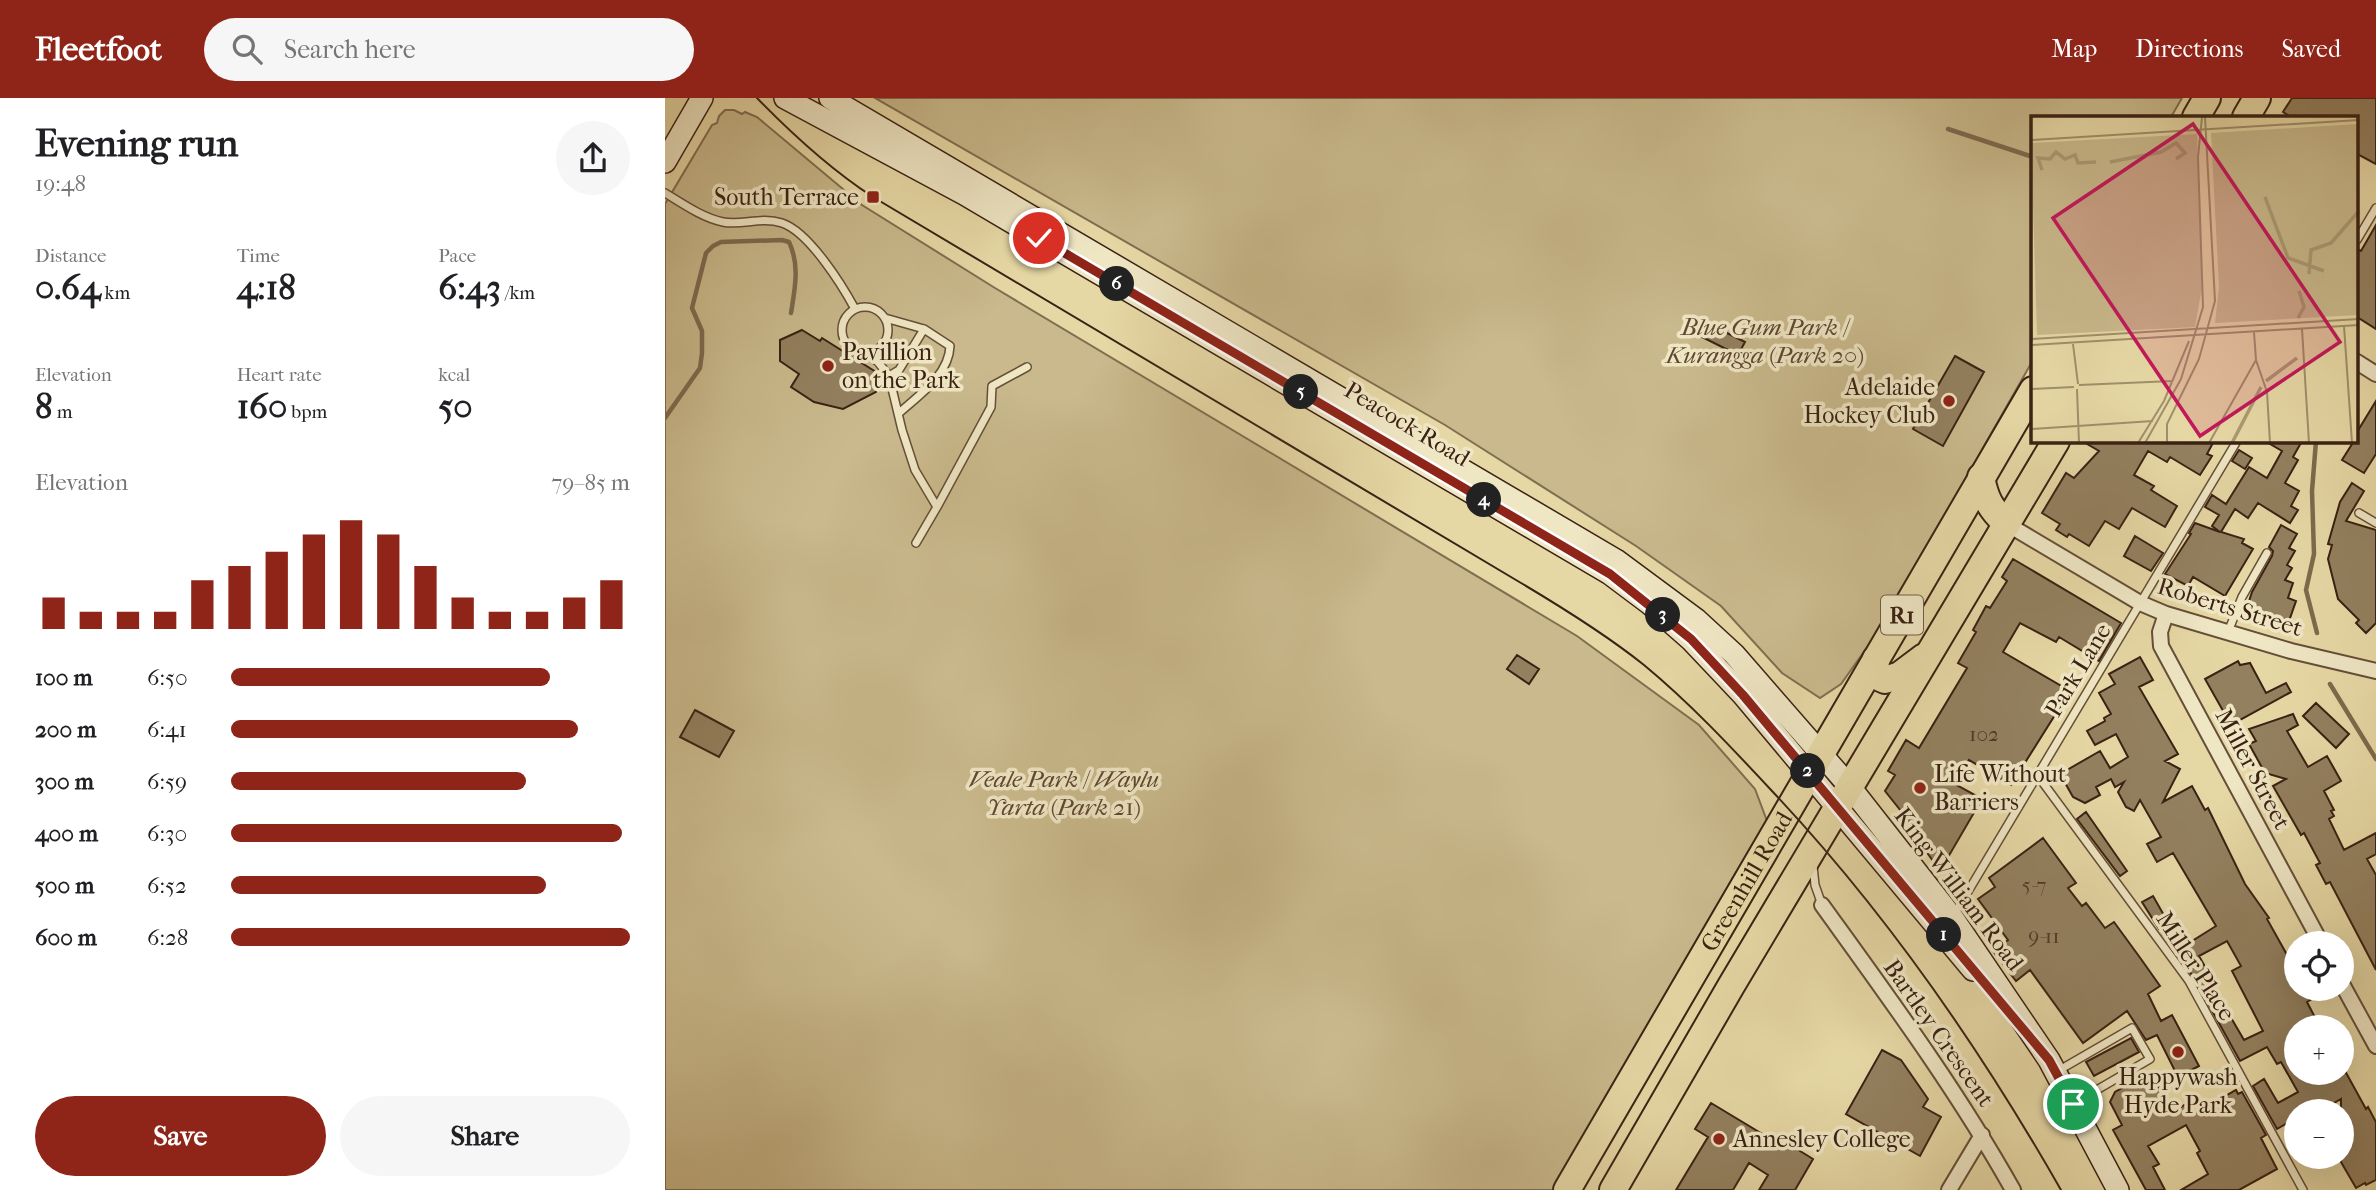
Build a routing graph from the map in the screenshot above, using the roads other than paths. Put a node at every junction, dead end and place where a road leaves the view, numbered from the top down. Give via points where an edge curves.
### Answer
1 (702, 98) edge
2 (785, 98) edge
3 (830, 98) edge
4 (2207, 98) edge
5 (2257, 98) edge
6 (2197, 116) edge
7 (2247, 116) edge
8 (665, 162) edge
9 (665, 193) edge
10 (2376, 208) edge
11 (2368, 221) junction
12 (2376, 226) edge
13 (2359, 237) edge
14 (1118, 275) junction
15 (855, 309) junction
16 (885, 318) junction
17 (924, 329) junction
18 (865, 353) junction
19 (2359, 363) edge
20 (1027, 367) dead end
21 (2376, 374) edge
22 (889, 376) junction
23 (2031, 393) edge
24 (899, 413) junction
25 (2055, 443) edge
26 (2236, 443) edge
27 (1981, 477) junction
28 (937, 507) junction
29 (2359, 513) dead end
30 (2376, 523) edge
31 (2007, 524) junction
32 (916, 543) dead end
33 (2267, 553) dead end
34 (2140, 603) junction
35 (2166, 614) junction
36 (2228, 632) junction
37 (1929, 654) junction
38 (1876, 659) junction
39 (2376, 671) edge
40 (1816, 763) junction
41 (2038, 776) junction
42 (1844, 797) junction
43 (1813, 848) junction
44 (1822, 905) joint
45 (1952, 917) junction
46 (2315, 931) edge
47 (1688, 985) junction
48 (1731, 986) junction
49 (2351, 1001) edge
50 (2376, 1046) edge
51 (2052, 1066) junction
52 (2073, 1104) junction
53 (1982, 1135) junction
54 (1567, 1190) edge
55 (1613, 1190) edge
56 (1949, 1190) edge
57 (2013, 1190) edge
58 (2118, 1190) edge
59 (2303, 1190) edge

1 - 8 main road
2 - 14 main road, Peacock Road
3 - 14 main road, Peacock Road
4 - 6 highway
5 - 7 highway
9 - 15 lane via 725,223 760,219 784,223 805,239
10 - 11 lane
11 - 12 lane
11 - 13 lane
14 - 40 main road, Peacock Road via 1610,574 1691,639
15 - 16 lane via 872,308
15 - 18 lane via 844,320 842,335 850,349
16 - 17 lane
16 - 18 lane via 888,328 882,346
17 - 22 lane via 899,370
17 - 24 lane via 950,346 950,356 930,386
18 - 22 lane
19 - 21 street
20 - 28 lane via 992,386 991,407
22 - 24 lane
23 - 27 highway, Greenhill Road / R1
24 - 28 lane via 915,470
25 - 31 highway, Greenhill Road / R1
26 - 34 lane, Park Lane
27 - 31 highway via 1991,510
27 - 38 highway, Greenhill Road / R1
28 - 32 lane
29 - 30 lane
31 - 34 street, Roberts Street
31 - 37 highway, Greenhill Road / R1
33 - 36 lane
34 - 35 street, Roberts Street
34 - 41 lane, Park Lane
35 - 36 street, Roberts Street
35 - 46 street, Miller Street via 2161,646
36 - 39 street, Roberts Street
37 - 38 highway via 1885,680 1875,673
37 - 42 highway, Greenhill Road / R1
38 - 40 highway, Greenhill Road / R1
40 - 42 main road, King William Road
40 - 47 highway, Greenhill Road / R1
41 - 45 lane, Park Lane
41 - 59 lane, Miller Place via 2189,981
42 - 43 highway, Greenhill Road / R1
42 - 45 main road, King William Road
42 - 51 main road, King William Road
43 - 44 lane via 1813,873
43 - 48 highway, Greenhill Road / R1
44 - 53 street, Bartley Crescent
45 - 51 main road, King William Road
47 - 48 highway via 1706,974 1720,974
47 - 54 highway, Greenhill Road / R1
48 - 55 highway, Greenhill Road / R1
49 - 50 street
51 - 52 main road, King William Road
51 - 52 lane via 2132,1028 2150,1059
52 - 58 main road, King William Road
53 - 56 street
53 - 57 street, Bartley Crescent

